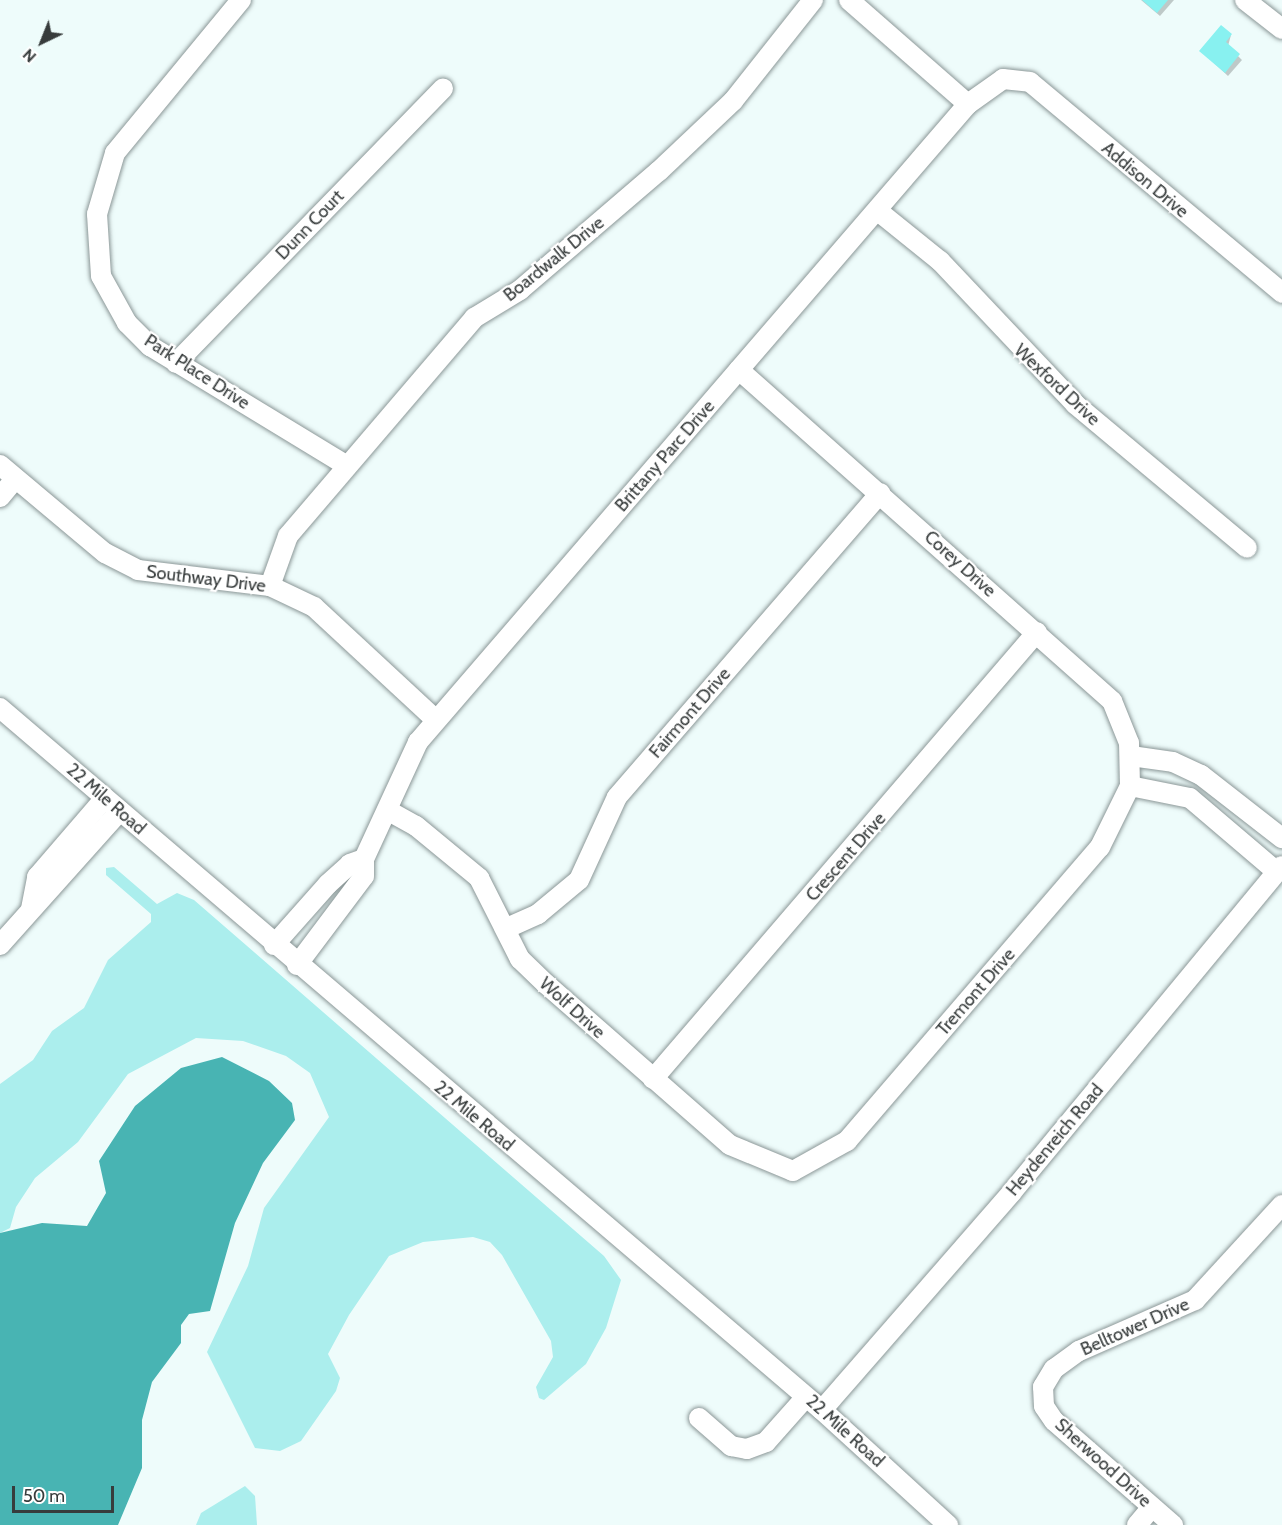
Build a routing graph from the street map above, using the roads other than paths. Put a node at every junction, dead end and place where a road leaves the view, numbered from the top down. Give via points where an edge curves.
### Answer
1 (241, 0) edge
2 (813, 0) edge
3 (849, 0) edge
4 (1245, 0) edge
5 (1282, 29) edge
6 (1003, 79) joint
7 (443, 88) dead end
8 (968, 104) junction
9 (878, 211) junction
10 (1282, 294) edge
11 (176, 363) junction
12 (739, 370) junction
13 (0, 465) edge
14 (346, 465) junction
15 (15, 479) junction
16 (880, 493) junction
17 (0, 497) edge
18 (1247, 548) dead end
19 (270, 586) junction
20 (1037, 633) junction
21 (0, 708) edge
22 (436, 720) junction
23 (1131, 756) junction
24 (1201, 775) junction
25 (1130, 786) junction
26 (105, 798) junction
27 (1190, 798) junction
28 (387, 810) junction
29 (120, 811) junction
30 (1282, 838) edge
31 (364, 859) junction
32 (1279, 869) edge
33 (328, 884) junction
34 (349, 902) junction
35 (31, 909) junction
36 (507, 928) junction
37 (0, 945) edge
38 (274, 945) junction
39 (297, 965) junction
40 (653, 1079) junction
41 (793, 1171) joint
42 (1282, 1205) edge
43 (1041, 1396) joint
44 (806, 1397) junction
45 (822, 1410) junction
46 (699, 1418) dead end
47 (1152, 1507) junction
48 (948, 1525) edge
49 (1137, 1525) edge
50 (1173, 1525) edge

1 - 11 street, Park Place Drive via 116,153 97,214 96,246 112,300 150,346
2 - 14 street, Boardwalk Drive via 733,101 520,291 474,318
3 - 8 street
4 - 5 street
6 - 8 street, Brittany Parc Drive
6 - 10 street, Addison Drive via 1030,82
7 - 11 street, Dunn Court
8 - 9 street, Brittany Parc Drive
9 - 12 street, Brittany Parc Drive
9 - 18 street, Wexford Drive via 940,261 1075,404
11 - 14 street, Park Place Drive
12 - 16 street, Corey Drive
12 - 22 street, Brittany Parc Drive
13 - 15 street, Southway Drive
14 - 19 street, Boardwalk Drive via 288,536
15 - 17 street
15 - 19 street, Southway Drive via 105,553 138,570
16 - 20 street, Corey Drive
16 - 36 street, Fairmont Drive via 617,797 579,880 538,914
19 - 22 street, Southway Drive via 314,607
20 - 23 street, Corey Drive via 1112,701
20 - 40 street, Crescent Drive
21 - 26 street, 22 Mile Road
22 - 28 street, Brittany Parc Drive via 410,753
23 - 24 street via 1173,762
23 - 25 street, Corey Drive
24 - 27 street
24 - 30 street
25 - 27 street
25 - 41 street, Tremont Drive via 1100,847 867,1119 838,1149
26 - 29 street, 22 Mile Road
26 - 35 street via 37,877
27 - 32 street
28 - 31 street, Brittany Parc Drive
28 - 36 street, Wolf Drive via 416,826 480,878
29 - 35 street
29 - 38 street, 22 Mile Road
31 - 33 street via 350,864
31 - 34 street, Brittany Parc Drive via 364,876
32 - 45 street, Heydenreich Road via 1012,1192
33 - 34 street
33 - 38 street
34 - 39 street, Brittany Parc Drive
35 - 37 street
36 - 40 street, Wolf Drive via 529,969
38 - 39 street, 22 Mile Road
39 - 44 street, 22 Mile Road
40 - 41 street, Wolf Drive via 730,1145
42 - 43 street, Belltower Drive via 1195,1300 1078,1351 1054,1369
43 - 47 street, Sherwood Drive via 1054,1421
44 - 45 street, 22 Mile Road
44 - 46 street via 766,1442 747,1449 731,1446
45 - 48 street, 22 Mile Road
47 - 49 street
47 - 50 street, Sherwood Drive

